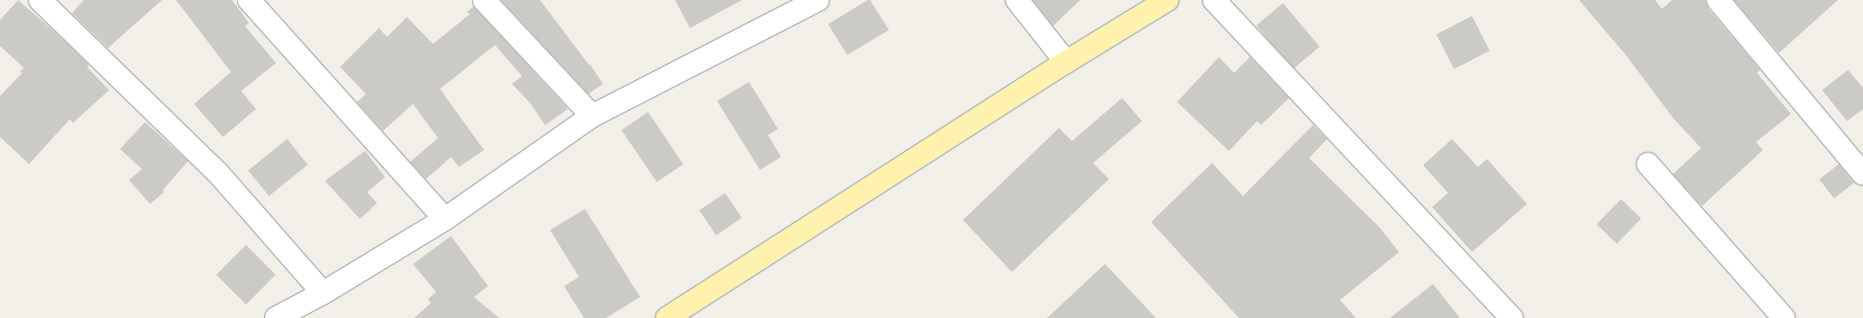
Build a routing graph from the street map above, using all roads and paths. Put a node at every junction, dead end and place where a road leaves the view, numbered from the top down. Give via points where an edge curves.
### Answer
1 (40, 0) edge
2 (250, 0) edge
3 (484, 0) edge
4 (818, 0) edge
5 (1018, 0) edge
6 (1167, 0) edge
7 (1214, 0) edge
8 (1718, 0) edge
9 (1066, 62) junction
10 (592, 116) junction
11 (1648, 164) dead end
12 (1863, 174) edge
13 (445, 219) junction
14 (323, 293) junction
15 (276, 318) edge
16 (667, 318) edge
17 (1512, 318) edge
18 (1784, 318) edge

1 - 14 street via 218,173
2 - 13 street
3 - 10 street
4 - 10 street
5 - 9 street
6 - 9 main road
7 - 17 street
8 - 12 street
9 - 16 main road
10 - 13 street
11 - 18 street
13 - 14 street
14 - 15 street

